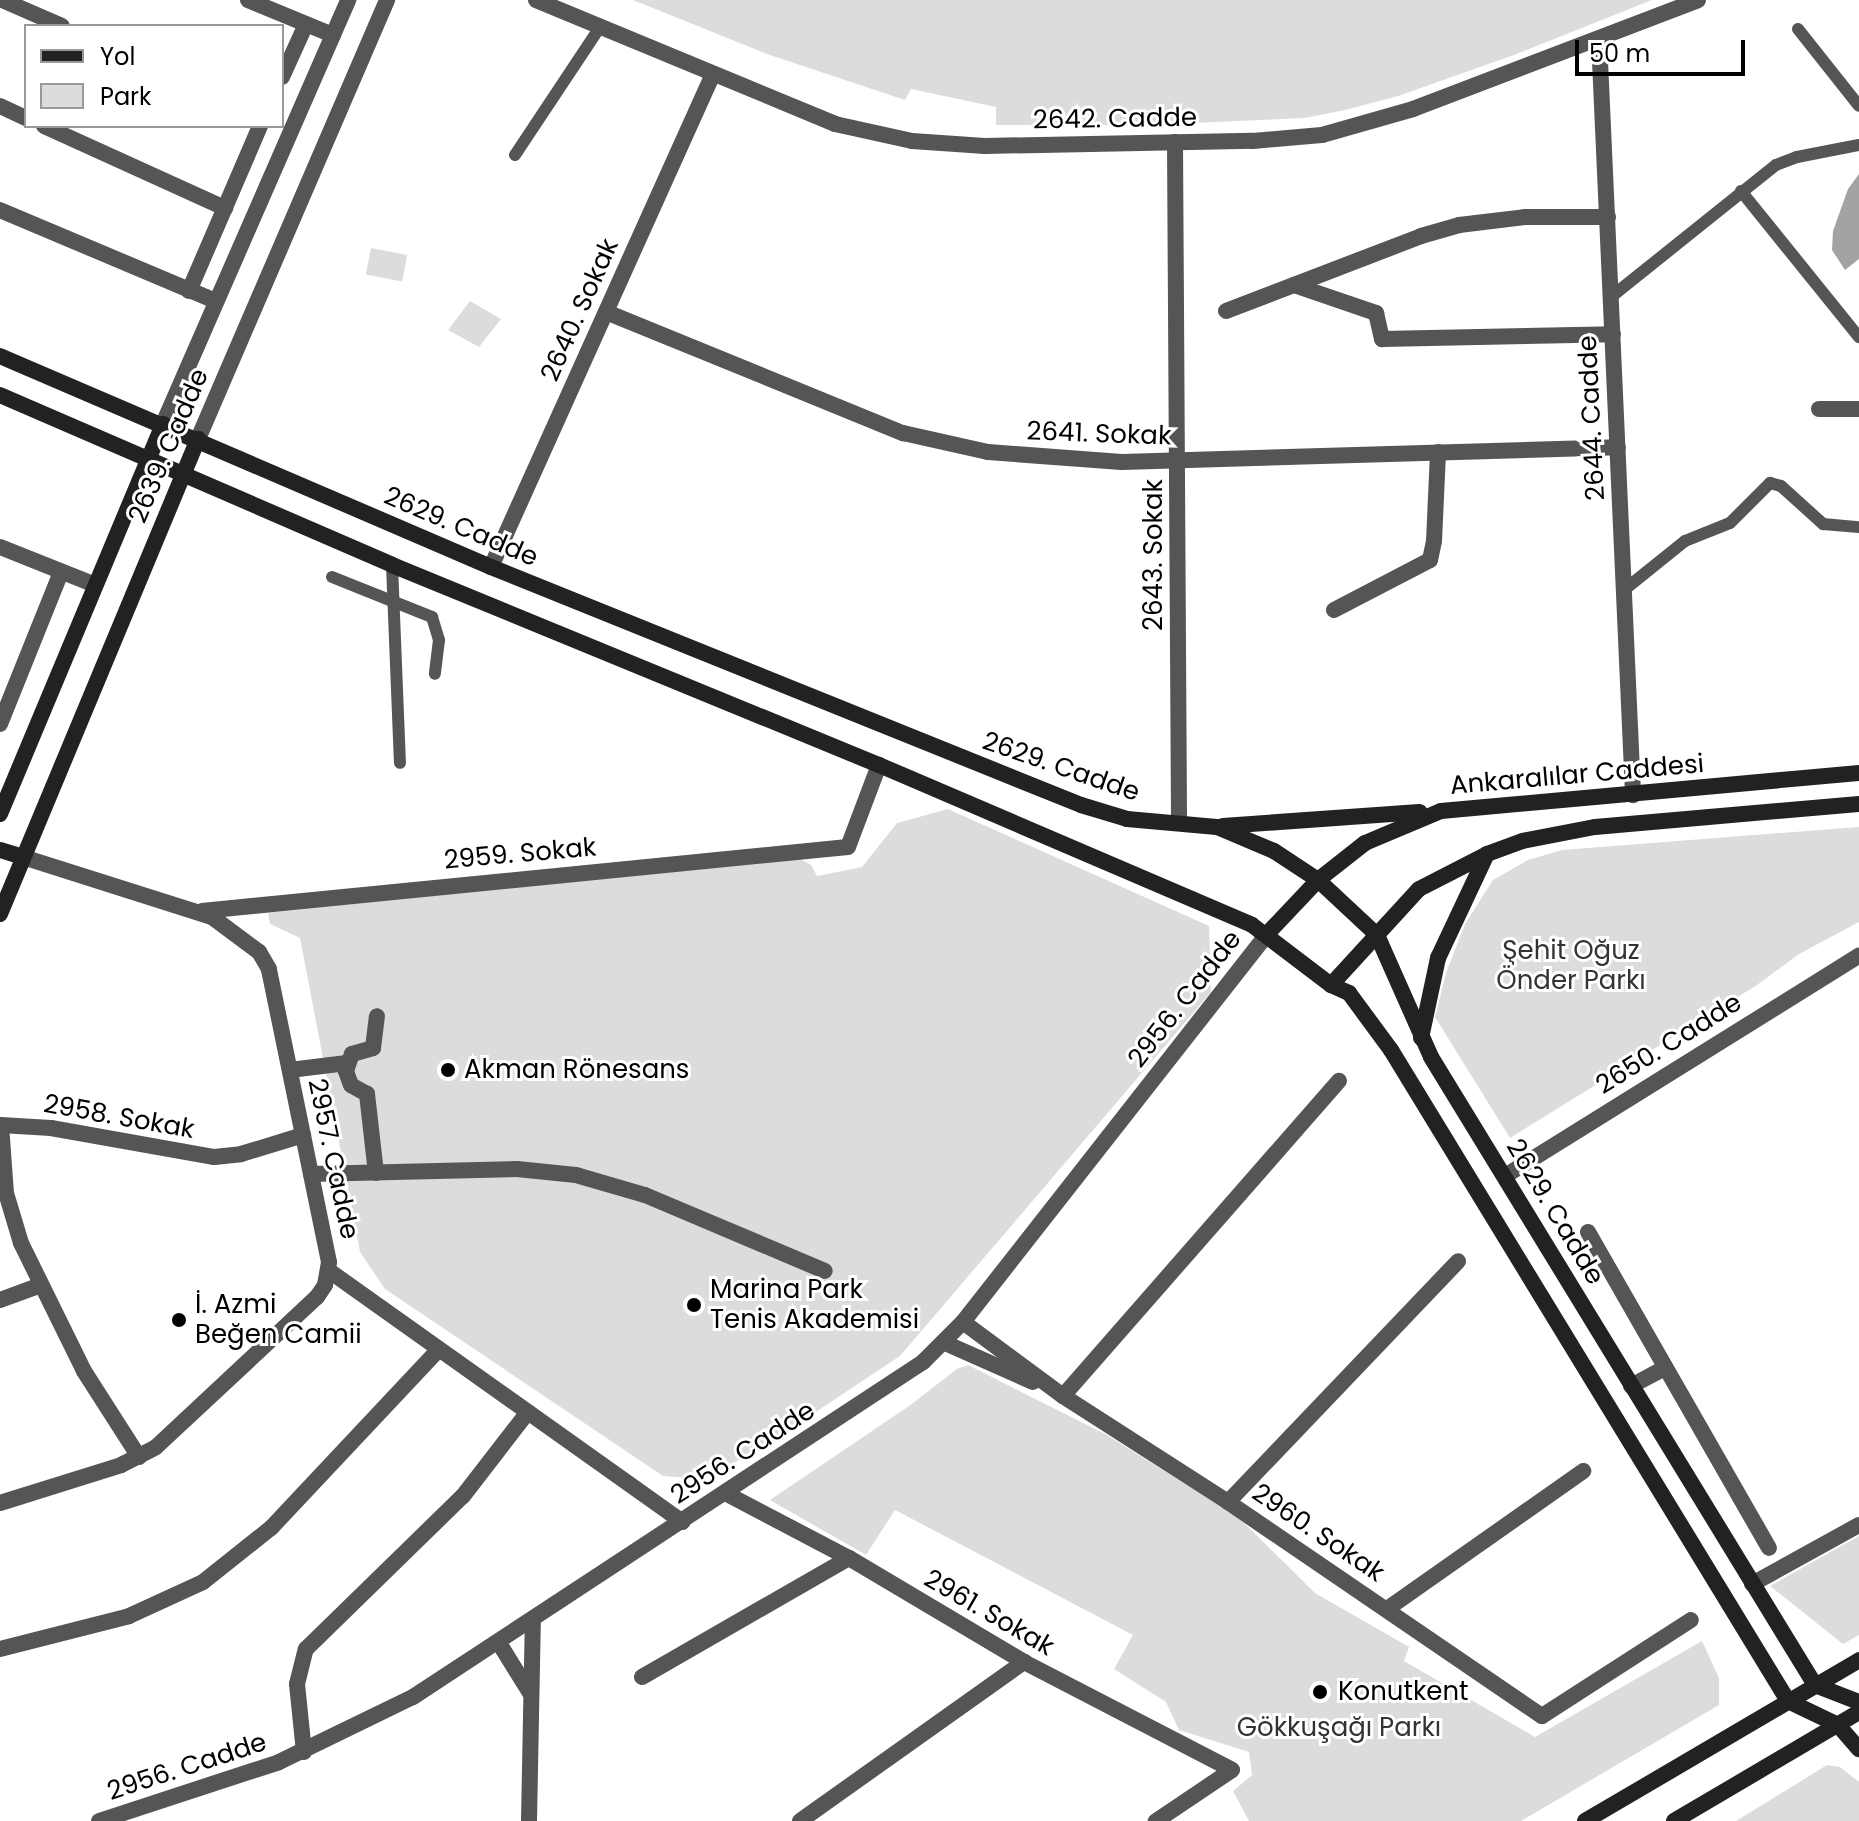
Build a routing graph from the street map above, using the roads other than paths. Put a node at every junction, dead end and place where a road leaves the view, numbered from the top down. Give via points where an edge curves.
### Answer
1 (2, 0) edge
2 (248, 0) edge
3 (348, 0) edge
4 (387, 0) edge
5 (536, 0) edge
6 (1698, 0) edge
7 (57, 24) edge
8 (306, 24) junction
9 (600, 27) junction
10 (1798, 29) dead end
11 (333, 35) junction
12 (1599, 39) junction
13 (284, 73) edge
14 (713, 74) junction
15 (0, 106) edge
16 (1859, 106) edge
17 (24, 117) edge
18 (48, 128) edge
19 (259, 128) edge
20 (1175, 142) junction
21 (1859, 145) edge
22 (515, 155) dead end
23 (1741, 191) junction
24 (225, 208) junction
25 (0, 210) edge
26 (1608, 217) junction
27 (1294, 285) junction
28 (189, 291) junction
29 (1611, 297) junction
30 (215, 301) junction
31 (1226, 311) dead end
32 (606, 312) junction
33 (1613, 334) junction
34 (1859, 337) edge
35 (0, 356) edge
36 (0, 395) edge
37 (1819, 409) dead end
38 (1859, 409) edge
39 (163, 424) junction
40 (198, 439) junction
41 (1618, 447) junction
42 (1438, 452) junction
43 (148, 459) junction
44 (1177, 461) junction
45 (183, 474) junction
46 (1859, 527) edge
47 (0, 547) edge
48 (392, 565) junction
49 (491, 567) junction
50 (61, 572) junction
51 (332, 577) dead end
52 (93, 584) junction
53 (1624, 590) junction
54 (394, 602) junction
55 (1334, 610) dead end
56 (435, 674) dead end
57 (0, 724) edge
58 (400, 763) dead end
59 (879, 765) junction
60 (1859, 773) edge
61 (1633, 795) junction
62 (1859, 804) edge
63 (1441, 811) junction
64 (0, 814) edge
65 (1179, 823) junction
66 (1217, 827) junction
67 (0, 850) edge
68 (1487, 854) junction
69 (23, 857) junction
70 (1318, 880) junction
71 (197, 912) junction
72 (0, 914) edge
73 (1267, 934) junction
74 (1377, 935) junction
75 (1859, 956) edge
76 (1331, 985) junction
77 (377, 1016) dead end
78 (1421, 1038) junction
79 (347, 1063) junction
80 (290, 1070) junction
81 (1339, 1081) dead end
82 (303, 1135) junction
83 (376, 1173) junction
84 (311, 1174) junction
85 (1505, 1176) junction
86 (1588, 1232) dead end
87 (1458, 1261) dead end
88 (328, 1270) junction
89 (825, 1271) dead end
90 (41, 1285) junction
91 (0, 1300) edge
92 (963, 1322) junction
93 (945, 1343) junction
94 (439, 1349) junction
95 (1665, 1368) junction
96 (1631, 1386) junction
97 (1063, 1396) junction
98 (528, 1412) junction
99 (139, 1457) junction
100 (1583, 1471) dead end
101 (725, 1493) junction
102 (1228, 1502) junction
103 (0, 1503) edge
104 (682, 1522) junction
105 (1859, 1525) edge
106 (1769, 1548) dead end
107 (849, 1558) junction
108 (1752, 1584) junction
109 (1387, 1609) junction
110 (1691, 1620) dead end
111 (533, 1621) junction
112 (499, 1643) junction
113 (0, 1649) edge
114 (1859, 1660) edge
115 (1024, 1662) junction
116 (642, 1677) dead end
117 (1815, 1685) junction
118 (530, 1693) junction
119 (1788, 1701) junction
120 (1859, 1702) edge
121 (1859, 1712) edge
122 (1838, 1725) junction
123 (1859, 1749) edge
124 (304, 1752) junction
125 (99, 1821) edge
126 (529, 1821) edge
127 (800, 1821) edge
128 (1156, 1821) edge
129 (1585, 1821) edge
130 (1674, 1821) edge

1 - 7 street
2 - 8 street
3 - 11 street, 2639. Cadde
4 - 40 street, 2639. Cadde
5 - 9 street, 2642. Cadde
6 - 12 street, 2642. Cadde
8 - 11 street
8 - 13 street
9 - 14 street, 2642. Cadde
9 - 22 lane
10 - 16 lane
11 - 30 street, 2639. Cadde
12 - 20 street, 2642. Cadde via 1351,128 1287,139
12 - 26 street, 2644. Cadde
14 - 20 street, 2642. Cadde via 835,124 912,141 985,146
14 - 32 street, 2640. Sokak
15 - 17 street
18 - 24 street
19 - 24 street
20 - 44 street, 2643. Sokak
21 - 23 lane via 1783,162
23 - 29 lane
23 - 34 lane
24 - 28 street
25 - 28 street
26 - 27 street via 1525,217 1459,225
26 - 29 street, 2644. Cadde
27 - 31 street
27 - 33 street via 1376,313 1382,339
28 - 30 street
29 - 33 street, 2644. Cadde
30 - 39 street, 2639. Cadde
32 - 44 street, 2641. Sokak via 934,442 1055,460
32 - 49 street, 2640. Sokak
33 - 41 street, 2644. Cadde
35 - 39 main road, 2629. Cadde
36 - 43 main road
37 - 38 street
39 - 40 main road, 2629. Cadde
39 - 43 main road, 2639. Cadde
40 - 45 main road, 2639. Cadde
40 - 49 main road, 2629. Cadde
41 - 42 street, 2641. Sokak
41 - 53 street, 2644. Cadde
42 - 44 street, 2641. Sokak
42 - 55 street via 1430,560
43 - 45 main road
43 - 52 main road, 2639. Cadde
44 - 65 street, 2643. Sokak
45 - 48 main road
45 - 69 main road, 2639. Cadde
46 - 53 lane via 1823,524 1781,486 1770,483 1730,523 1685,541
47 - 50 street
48 - 54 lane
48 - 59 main road
49 - 65 main road, 2629. Cadde via 1081,805 1127,819
50 - 52 street
50 - 57 street
51 - 54 lane
52 - 64 main road, 2639. Cadde
53 - 61 street, 2644. Cadde
54 - 56 lane via 432,617 439,640
54 - 58 lane
59 - 71 street, 2959. Sokak via 848,847
59 - 73 main road
60 - 61 main road, Ankaralılar Caddesi
61 - 63 main road, Ankaralılar Caddesi
62 - 68 main road, Ankaralılar Caddesi via 1582,829
63 - 66 main road
63 - 70 main road, Ankaralılar Caddesi via 1365,843
65 - 66 main road, 2629. Cadde
66 - 70 main road, 2629. Cadde via 1274,851
67 - 69 main road
68 - 74 main road, Ankaralılar Caddesi via 1419,889
68 - 78 main road via 1438,958
69 - 71 street, 2957. Cadde
69 - 72 main road, 2639. Cadde
70 - 73 main road, Ankaralılar Caddesi
70 - 74 main road, 2629. Cadde
71 - 80 street, 2957. Cadde via 236,931 265,960
73 - 76 main road
73 - 92 street, 2956. Cadde
74 - 76 main road, Ankaralılar Caddesi
74 - 78 main road, 2629. Cadde
75 - 85 street, 2650. Cadde
76 - 119 main road via 1349,993 1391,1050
77 - 79 street via 373,1048 358,1050
78 - 85 main road, 2629. Cadde
79 - 80 street
79 - 83 street via 351,1085 367,1094
80 - 82 street, 2957. Cadde
81 - 97 street
82 - 84 street, 2957. Cadde
82 - 90 street, 2958. Sokak via 214,1157 51,1128 1,1125 6,1193
83 - 84 street
83 - 89 street via 517,1169 576,1175 689,1212
84 - 88 street, 2957. Cadde
85 - 96 main road, 2629. Cadde
86 - 95 street
87 - 102 street
88 - 94 street
88 - 99 street, 2957. Cadde via 317,1297 171,1434
90 - 91 street
90 - 99 street, 2958. Sokak via 98,1397
92 - 93 street, 2956. Cadde
92 - 97 street, 2960. Sokak
93 - 97 street, 2960. Sokak
93 - 101 street, 2956. Cadde
94 - 98 street
94 - 113 street via 271,1528 203,1582 129,1616
95 - 96 street
95 - 106 street
96 - 108 main road, 2629. Cadde
97 - 102 street, 2960. Sokak
98 - 104 street
98 - 124 street via 463,1496 306,1649 297,1684
99 - 103 street, 2957. Cadde
100 - 109 street
101 - 104 street, 2956. Cadde
101 - 107 street, 2961. Sokak
102 - 109 street, 2960. Sokak
104 - 111 street, 2956. Cadde
105 - 108 street
107 - 115 street, 2961. Sokak
107 - 116 street
108 - 117 main road, 2629. Cadde
109 - 110 street, 2960. Sokak via 1542,1716
111 - 112 street, 2956. Cadde
111 - 118 street
112 - 118 street
112 - 124 street, 2956. Cadde via 387,1712
114 - 117 main road
115 - 127 street
115 - 128 street, 2961. Sokak via 1232,1770
117 - 119 main road
117 - 120 main road
118 - 126 street
119 - 122 main road
119 - 129 main road
121 - 122 main road
122 - 123 main road
122 - 130 main road
124 - 125 street, 2956. Cadde

